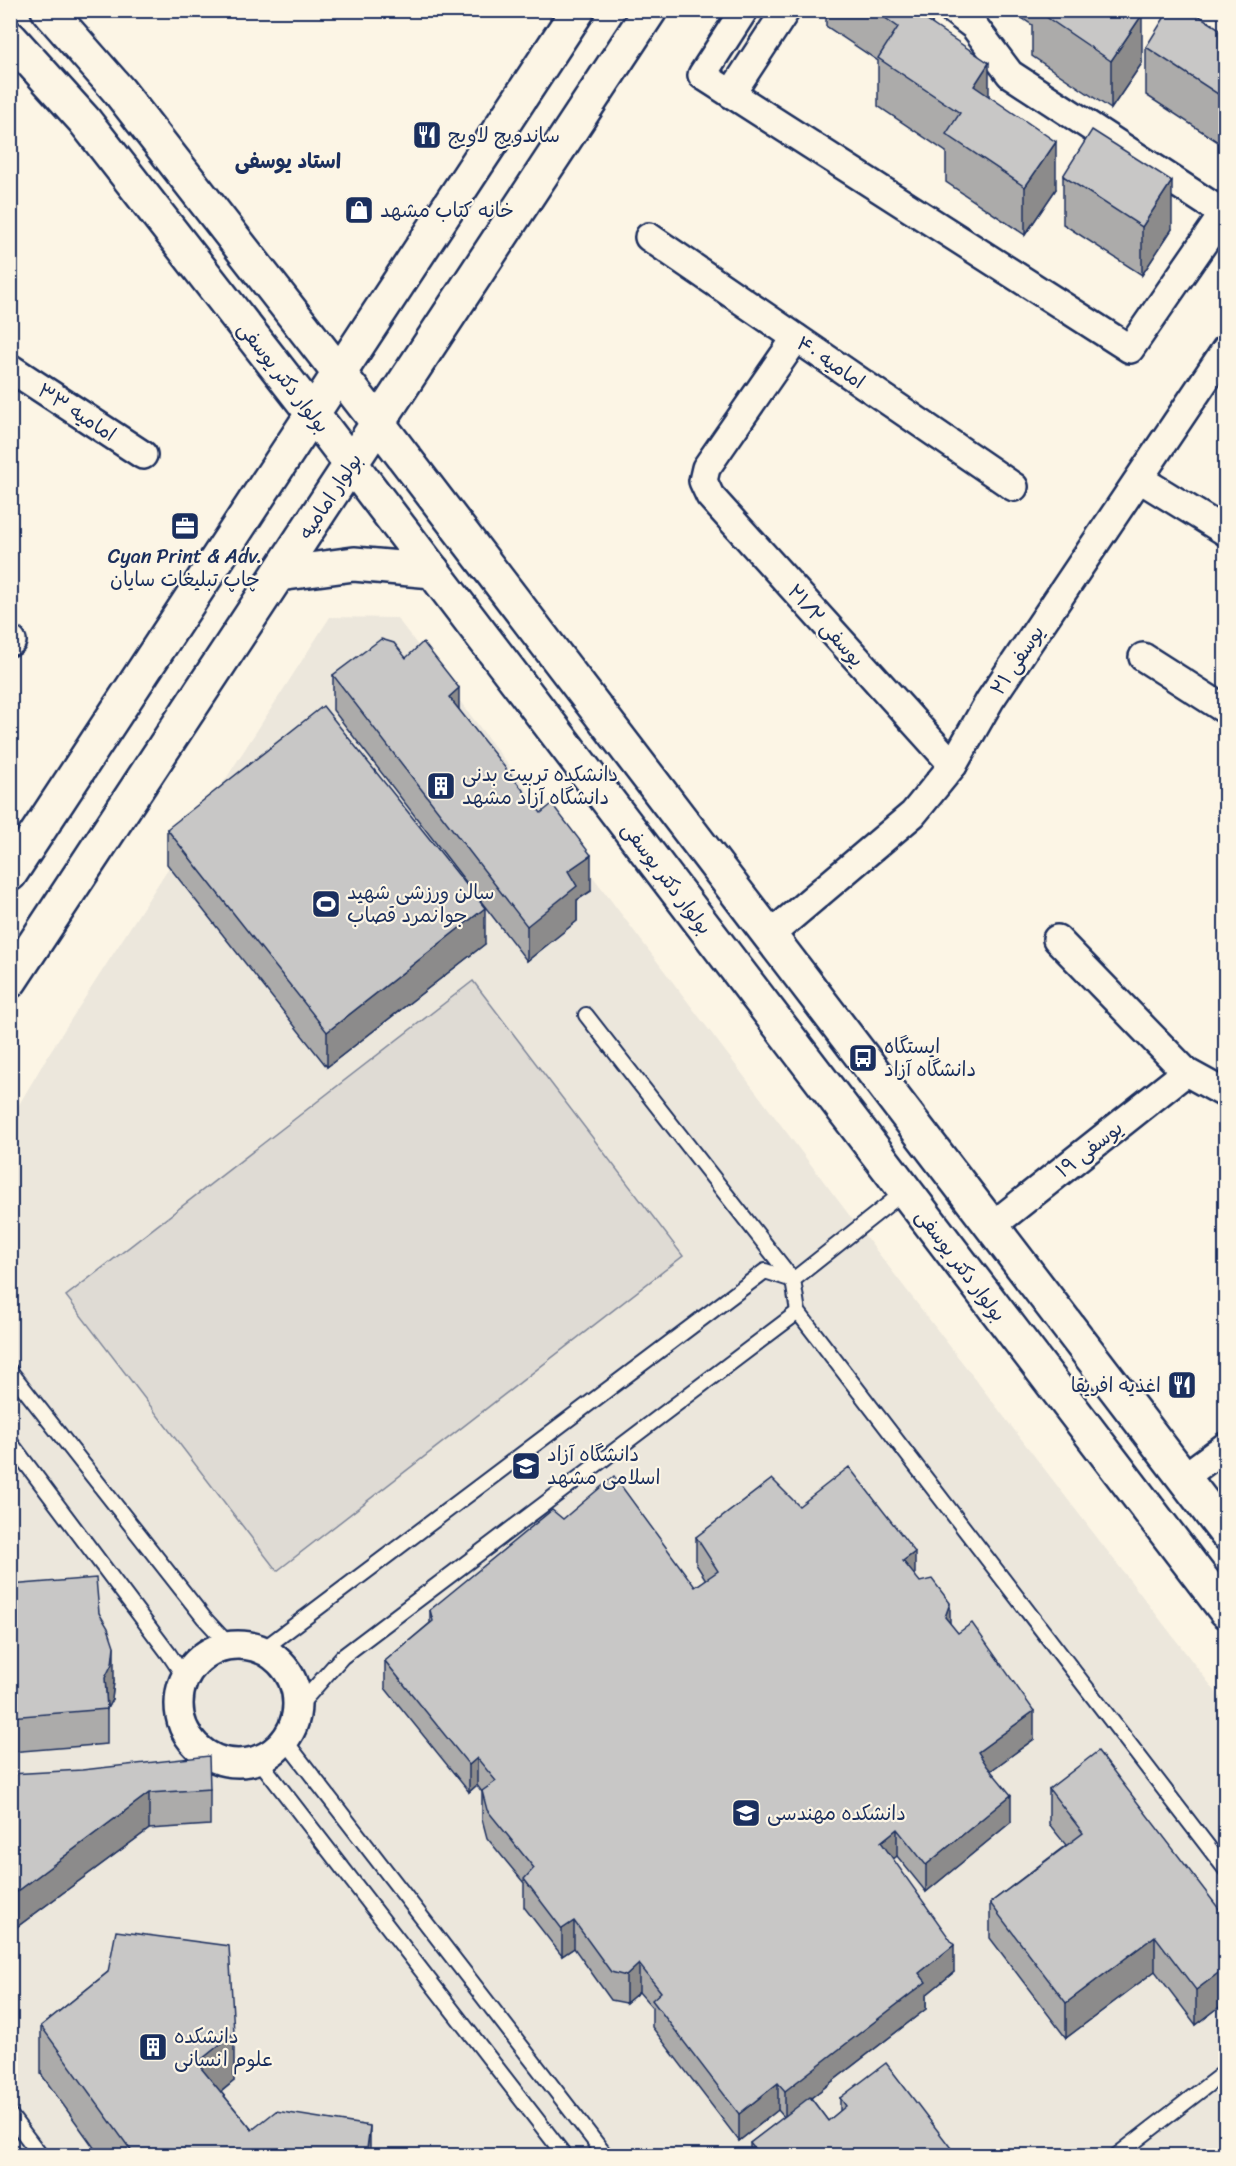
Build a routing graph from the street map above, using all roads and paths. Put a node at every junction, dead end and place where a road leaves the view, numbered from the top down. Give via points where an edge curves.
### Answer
1 (48, 10) edge
2 (578, 10) edge
3 (650, 10) edge
4 (744, 10) edge
5 (786, 10) edge
6 (953, 10) edge
7 (1195, 10) edge
8 (1226, 31) edge
9 (10, 38) edge
10 (731, 93) junction
11 (1224, 212) edge
12 (649, 237) dead end
13 (796, 338) junction
14 (1226, 350) edge
15 (10, 368) edge
16 (340, 374) junction
17 (313, 414) junction
18 (378, 423) junction
19 (143, 455) dead end
20 (351, 464) junction
21 (1140, 479) junction
22 (1014, 487) dead end
23 (1226, 532) edge
24 (433, 571) junction
25 (279, 574) junction
26 (1143, 657) dead end
27 (1226, 710) edge
28 (953, 765) junction
29 (10, 874) edge
30 (770, 935) junction
31 (1057, 939) dead end
32 (10, 981) edge
33 (586, 1015) dead end
34 (1186, 1072) junction
35 (1226, 1094) edge
36 (905, 1191) junction
37 (992, 1226) junction
38 (793, 1280) junction
39 (798, 1312) junction
40 (10, 1371) edge
41 (10, 1442) edge
42 (1226, 1446) edge
43 (1184, 1478) junction
44 (1226, 1533) edge
45 (1226, 1611) edge
46 (229, 1645) junction
47 (261, 1650) junction
48 (185, 1678) junction
49 (297, 1708) junction
50 (287, 1737) junction
51 (232, 1762) junction
52 (1226, 1870) edge
53 (1226, 2071) edge
54 (10, 2115) edge
55 (41, 2156) edge
56 (566, 2156) edge
57 (606, 2156) edge
58 (1116, 2156) edge

1 - 16 street via 119,91
2 - 16 street
3 - 18 street, بولوار امامیه
4 - 10 street via 702,75
5 - 10 street
6 - 11 street via 974,26 1010,74
7 - 8 street
9 - 17 street, بولوار دکتر یوسفی via 84,120
10 - 11 street via 1130,349
12 - 13 street, امامیه ۴۰
13 - 22 street, امامیه ۴۰
13 - 28 street, یوسفی ۲۱/۲ via 706,468 703,481 710,496
14 - 21 street, یوسفی ۲۱
15 - 19 street, امامیه ۳۳
16 - 17 street
16 - 18 street
17 - 20 street, بولوار دکتر یوسفی
17 - 29 street
18 - 20 street, بولوار امامیه
18 - 30 street
20 - 24 street, بولوار دکتر یوسفی
20 - 25 street, بولوار امامیه
21 - 23 street
21 - 28 street, یوسفی ۲۱ via 990,700
24 - 25 street via 354,564
24 - 36 street, بولوار دکتر یوسفی
25 - 32 street, بولوار امامیه
26 - 27 street
28 - 30 street, یوسفی ۲۱ via 913,814
30 - 37 street
31 - 34 street
33 - 38 lane
34 - 35 street
34 - 37 street, یوسفی ۱۹
36 - 38 lane
36 - 45 street, بولوار دکتر یوسفی
37 - 43 street
38 - 39 lane
38 - 47 lane via 765,1271
39 - 49 lane via 342,1658
39 - 52 lane
40 - 46 lane
41 - 48 lane
42 - 43 street
43 - 44 street
46 - 47 street
46 - 48 street via 196,1662
47 - 49 street via 277,1659 289,1673
48 - 51 street via 179,1695 180,1714 187,1732 198,1747
49 - 50 street
50 - 51 street via 263,1757
50 - 57 lane via 286,1743
51 - 56 lane via 262,1764
53 - 58 lane
54 - 55 lane

